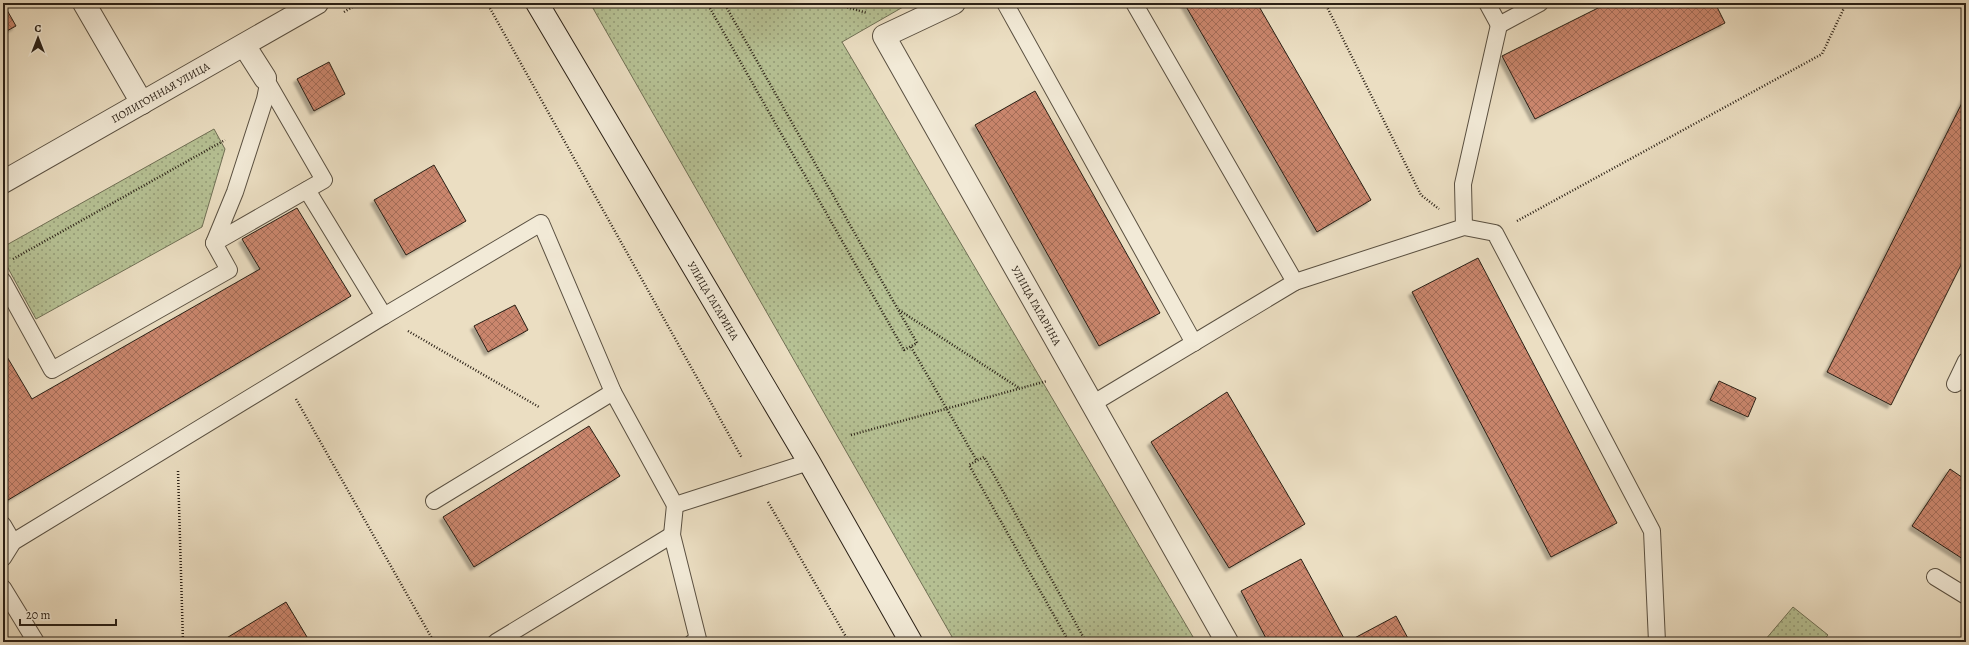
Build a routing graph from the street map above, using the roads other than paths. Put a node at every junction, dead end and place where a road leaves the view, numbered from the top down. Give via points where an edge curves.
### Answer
1 (84, 3) edge
2 (317, 3) edge
3 (537, 3) edge
4 (954, 3) edge
5 (1005, 3) edge
6 (1134, 3) edge
7 (1487, 3) edge
8 (1540, 3) edge
9 (1499, 25) junction
10 (244, 45) junction
11 (266, 81) junction
12 (142, 103) junction
13 (3, 182) edge
14 (307, 190) junction
15 (1464, 228) junction
16 (214, 243) junction
17 (3, 281) edge
18 (1295, 282) junction
19 (384, 316) junction
20 (1194, 343) junction
21 (1966, 361) edge
22 (1955, 384) dead end
23 (613, 392) junction
24 (1092, 404) junction
25 (809, 462) junction
26 (434, 501) dead end
27 (675, 505) junction
28 (3, 525) edge
29 (672, 535) junction
30 (13, 542) junction
31 (3, 558) edge
32 (1935, 577) dead end
33 (3, 588) edge
34 (1966, 596) edge
35 (697, 641) edge
36 (36, 642) edge
37 (496, 642) edge
38 (911, 642) edge
39 (1227, 642) edge
40 (1657, 642) edge

1 - 12 street
2 - 10 street, ПОЛИГОННАЯ УЛИЦА
3 - 25 street, УЛИЦА ГАГАРИНА
4 - 24 street, УЛИЦА ГАГАРИНА via 884,36
5 - 20 lane
6 - 18 lane
7 - 9 lane
8 - 9 lane
9 - 15 lane via 1463,184
10 - 11 street
10 - 12 street, ПОЛИГОННАЯ УЛИЦА
11 - 14 lane via 324,180
11 - 16 lane via 257,123 236,192
12 - 13 street, ПОЛИГОННАЯ УЛИЦА
14 - 16 lane
14 - 19 lane
15 - 18 lane
15 - 40 lane via 1495,233 1652,531
16 - 17 lane via 229,270 52,370
18 - 20 lane
19 - 23 lane via 541,223
19 - 30 lane
20 - 24 lane
21 - 22 lane
23 - 26 lane
23 - 27 lane
24 - 39 street, УЛИЦА ГАГАРИНА
25 - 27 lane
25 - 38 street, УЛИЦА ГАГАРИНА
27 - 29 lane
28 - 30 lane
29 - 35 lane
29 - 37 lane
30 - 31 lane
32 - 34 lane
33 - 36 lane

